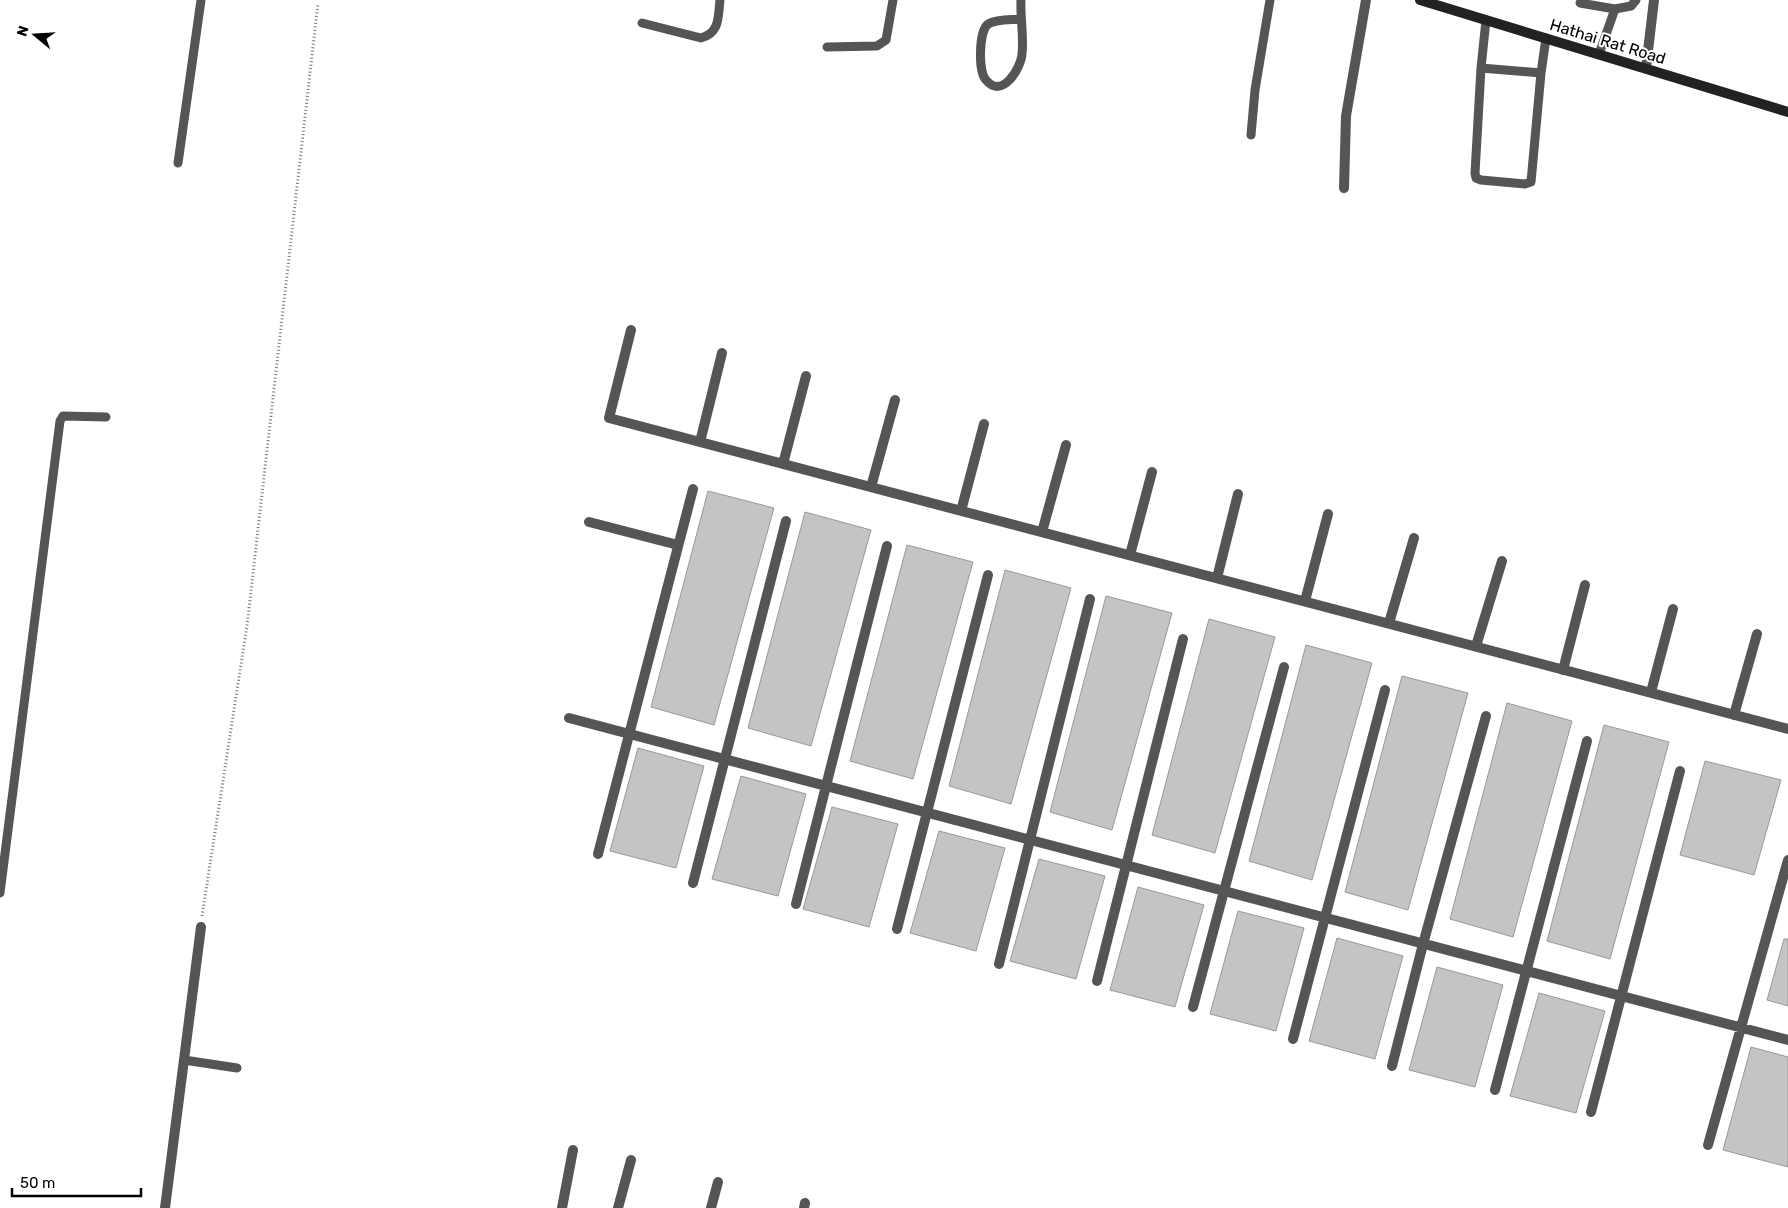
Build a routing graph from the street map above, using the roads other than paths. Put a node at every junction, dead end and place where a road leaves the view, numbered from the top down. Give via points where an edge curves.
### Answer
1 (201, 0) edge
2 (720, 0) edge
3 (893, 0) edge
4 (1021, 0) edge
5 (1270, 0) edge
6 (1366, 0) edge
7 (1420, 0) edge
8 (1636, 0) edge
9 (1654, 0) edge
10 (1580, 3) dead end
11 (1615, 9) junction
12 (1020, 19) junction
13 (1486, 20) junction
14 (642, 23) dead end
15 (1546, 38) junction
16 (827, 47) dead end
17 (1599, 54) junction
18 (1480, 68) junction
19 (1646, 68) junction
20 (1540, 73) junction
21 (1788, 112) edge
22 (1250, 135) dead end
23 (178, 163) dead end
24 (1344, 188) dead end
25 (631, 330) dead end
26 (722, 353) dead end
27 (806, 376) dead end
28 (895, 400) dead end
29 (106, 417) dead end
30 (984, 424) dead end
31 (700, 442) junction
32 (1066, 445) dead end
33 (783, 464) junction
34 (1152, 472) dead end
35 (871, 487) junction
36 (693, 489) dead end
37 (1238, 494) dead end
38 (961, 510) junction
39 (1328, 514) dead end
40 (786, 521) dead end
41 (589, 522) dead end
42 (1042, 532) junction
43 (1414, 538) dead end
44 (678, 546) junction
45 (887, 546) dead end
46 (1130, 555) junction
47 (1502, 561) dead end
48 (988, 575) dead end
49 (1217, 578) junction
50 (1585, 584) dead end
51 (1090, 599) dead end
52 (1305, 601) junction
53 (1673, 609) dead end
54 (1389, 624) junction
55 (1757, 634) dead end
56 (1183, 639) dead end
57 (1476, 646) junction
58 (1284, 667) dead end
59 (1563, 670) junction
60 (1386, 690) dead end
61 (1651, 692) junction
62 (1734, 715) junction
63 (1486, 716) dead end
64 (569, 718) dead end
65 (1788, 729) edge
66 (630, 733) junction
67 (1587, 741) dead end
68 (725, 759) junction
69 (1680, 771) dead end
70 (826, 786) junction
71 (927, 812) junction
72 (1030, 840) junction
73 (598, 854) dead end
74 (1788, 860) edge
75 (1126, 865) junction
76 (693, 883) dead end
77 (1223, 890) junction
78 (0, 893) edge
79 (796, 904) dead end
80 (1325, 918) junction
81 (201, 927) road end
82 (897, 929) dead end
83 (1423, 944) junction
84 (999, 964) dead end
85 (1526, 971) junction
86 (1097, 981) dead end
87 (1621, 996) junction
88 (1193, 1006) dead end
89 (1740, 1027) junction
90 (1293, 1039) dead end
91 (1788, 1040) edge
92 (184, 1060) junction
93 (1392, 1066) dead end
94 (237, 1068) dead end
95 (1495, 1090) dead end
96 (1591, 1112) dead end
97 (1708, 1145) dead end
98 (573, 1150) dead end
99 (631, 1160) dead end
100 (718, 1182) dead end
101 (165, 1208) edge
102 (562, 1208) edge
103 (618, 1208) edge
104 (711, 1208) edge

1 - 23 lane
2 - 14 lane via 717,27 710,35 701,38
3 - 16 lane via 886,40 876,46
4 - 12 lane
5 - 22 lane
6 - 24 street via 1346,116
7 - 13 main road, Hathai Rat Road
8 - 11 lane via 1630,6
9 - 19 street
10 - 11 lane
11 - 17 lane
12 - 12 lane via 1020,66 1014,77 1002,85 994,85 986,80 981,70 984,29 992,22
13 - 15 main road, Hathai Rat Road
13 - 18 lane
15 - 17 main road, Hathai Rat Road
15 - 20 lane
17 - 19 main road, Hathai Rat Road
18 - 20 lane
18 - 20 lane via 1476,178 1525,184 1533,177
19 - 21 main road, Hathai Rat Road
25 - 31 street via 609,418
26 - 31 street
27 - 33 street
28 - 35 street
29 - 78 lane via 63,416 60,421
30 - 38 street
31 - 33 street
32 - 42 street
33 - 35 street
34 - 46 street
35 - 38 street
36 - 44 street
37 - 49 street
38 - 42 street
39 - 52 street
40 - 68 street
41 - 44 street
42 - 46 street
43 - 54 street
44 - 66 street
45 - 70 street
46 - 49 street
47 - 57 street
48 - 71 street
49 - 52 street
50 - 59 street
51 - 72 street
52 - 54 street
53 - 61 street
54 - 57 street
55 - 62 street
56 - 75 street
57 - 59 street
58 - 77 street
59 - 61 street
60 - 80 street
61 - 62 street
62 - 65 street
63 - 83 street
64 - 66 street
66 - 68 street
66 - 73 street
67 - 85 street
68 - 70 street
68 - 76 street
69 - 87 street
70 - 71 street
70 - 79 street
71 - 72 street
71 - 82 street
72 - 75 street
72 - 84 street
74 - 89 street
75 - 77 street
75 - 86 street
77 - 80 street
77 - 88 street
80 - 83 street
80 - 90 street
81 - 92 street
83 - 85 street
83 - 93 street
85 - 87 street
85 - 95 street
87 - 89 street
87 - 96 street
89 - 91 street
89 - 97 street
92 - 94 lane
92 - 101 street
98 - 102 street
99 - 103 street
100 - 104 street

